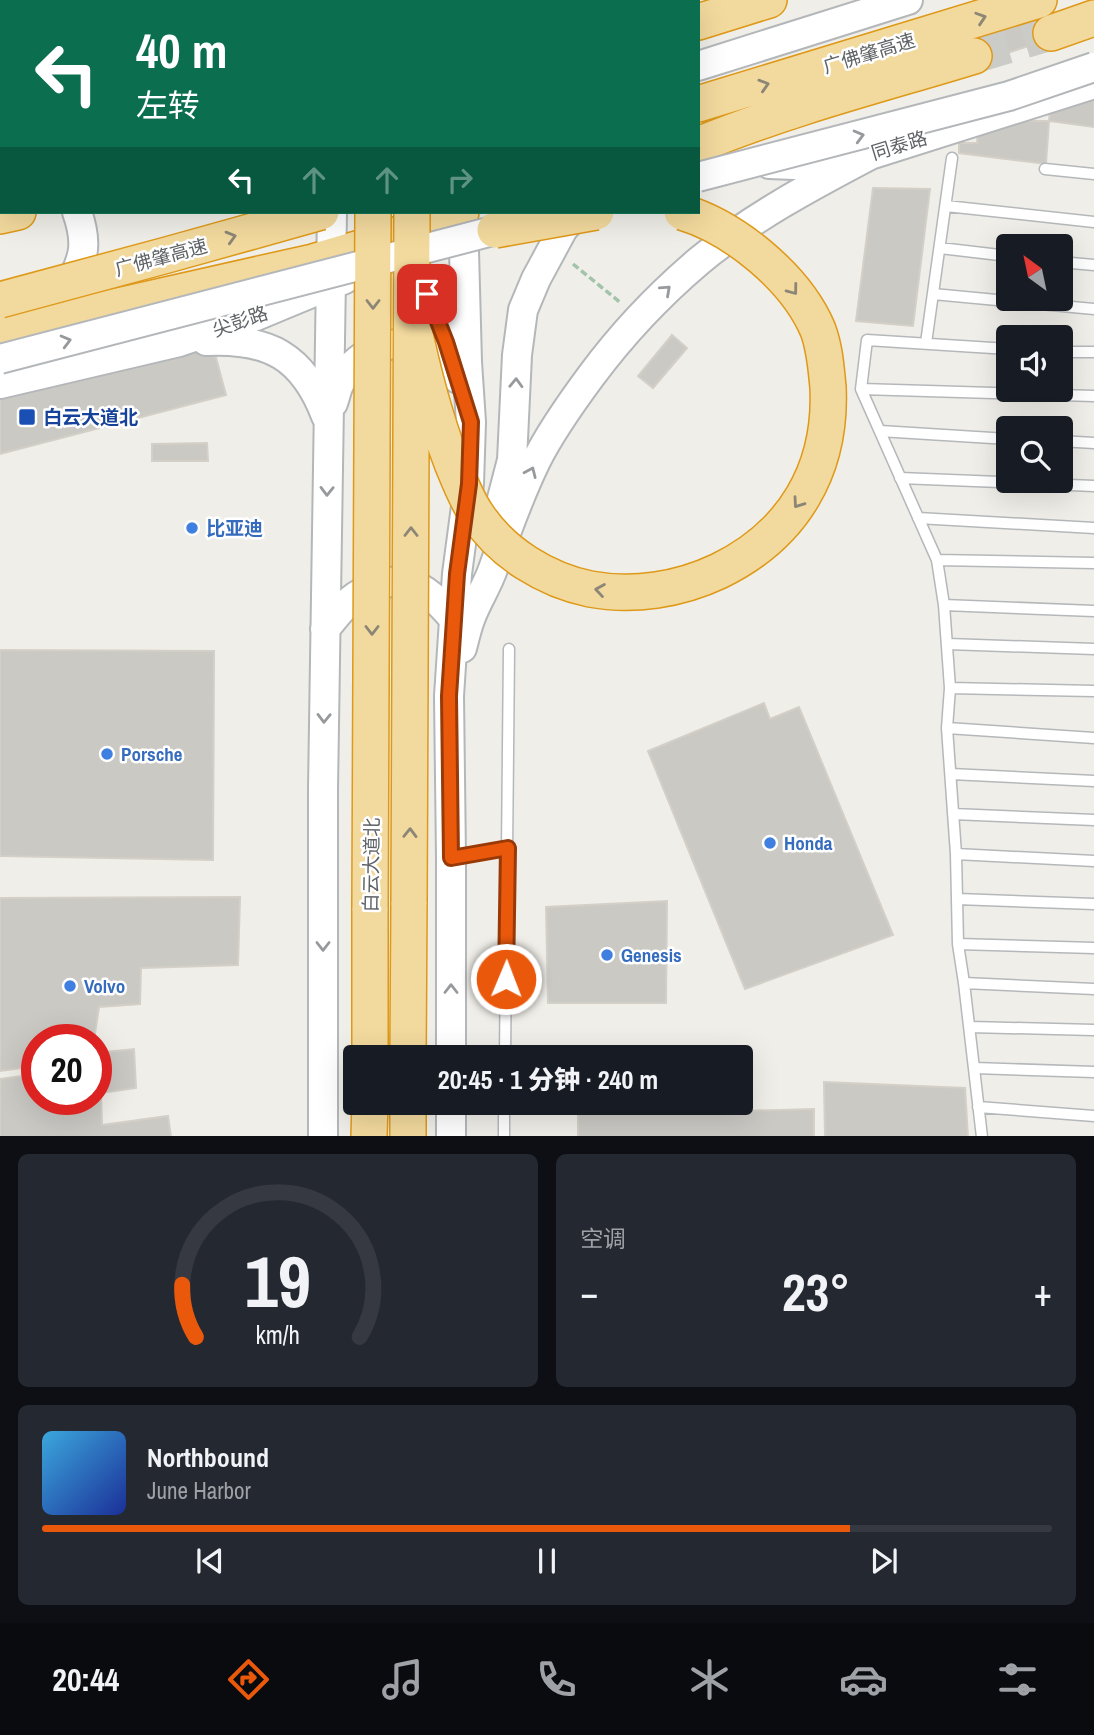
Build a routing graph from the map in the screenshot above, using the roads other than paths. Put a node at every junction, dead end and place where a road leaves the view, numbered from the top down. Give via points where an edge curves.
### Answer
1 (769, 0) edge
2 (908, 0) edge
3 (1039, 0) edge
4 (1094, 18) edge
5 (700, 21) edge
6 (1051, 33) tunnel mouth
7 (974, 56) tunnel mouth
8 (700, 65) edge
9 (1094, 67) edge
10 (1094, 84) edge
11 (700, 103) edge
12 (700, 144) edge
13 (700, 154) edge
14 (870, 155) junction
15 (952, 158) dead end
16 (1045, 169) dead end
17 (1094, 174) edge
18 (700, 176) edge
19 (946, 206) junction
20 (77, 214) edge
21 (314, 214) edge
22 (332, 214) edge
23 (374, 214) edge
24 (376, 214) edge
25 (412, 214) edge
26 (456, 214) edge
27 (459, 214) edge
28 (462, 214) edge
29 (558, 214) edge
30 (576, 214) edge
31 (585, 214) edge
32 (687, 214) edge
33 (1094, 222) edge
34 (495, 230) junction
35 (940, 248) junction
36 (996, 255) edge
37 (1073, 263) edge
38 (1094, 265) edge
39 (933, 294) junction
40 (0, 300) edge
41 (1094, 309) edge
42 (412, 320) junction
43 (0, 334) edge
44 (179, 342) junction
45 (926, 343) junction
46 (996, 348) edge
47 (1073, 352) edge
48 (1094, 352) edge
49 (0, 359) edge
50 (0, 384) edge
51 (861, 389) junction
52 (1094, 396) edge
53 (471, 422) junction
54 (329, 423) junction
55 (880, 432) junction
56 (996, 438) edge
57 (1073, 442) edge
58 (1094, 443) edge
59 (900, 478) junction
60 (1094, 486) edge
61 (918, 518) junction
62 (1094, 528) edge
63 (937, 560) junction
64 (1094, 563) edge
65 (944, 605) junction
66 (1094, 611) edge
67 (462, 617) junction
68 (325, 629) junction
69 (948, 644) junction
70 (509, 649) dead end
71 (1094, 649) edge
72 (950, 688) junction
73 (1094, 691) edge
74 (947, 728) junction
75 (1094, 738) edge
76 (951, 774) junction
77 (1094, 781) edge
78 (953, 814) junction
79 (1094, 820) edge
80 (508, 848) junction
81 (957, 854) junction
82 (451, 858) junction
83 (1094, 861) edge
84 (957, 900) junction
85 (1094, 904) edge
86 (958, 944) junction
87 (1094, 948) edge
88 (964, 983) junction
89 (1094, 989) edge
90 (970, 1027) junction
91 (1094, 1030) edge
92 (370, 1045) edge
93 (408, 1045) edge
94 (451, 1045) edge
95 (505, 1045) edge
96 (975, 1068) junction
97 (1094, 1072) edge
98 (978, 1107) junction
99 (370, 1115) edge
100 (408, 1115) edge
101 (451, 1115) edge
102 (504, 1115) edge
103 (1094, 1116) edge
104 (323, 1136) edge
105 (369, 1136) edge
106 (408, 1136) edge
107 (451, 1136) edge
108 (504, 1136) edge
109 (982, 1136) edge

1 - 5 highway
2 - 8 street
11 -> 3 highway, 广佛肇高速
4 - 6 highway
7 - 12 highway via 745,125
18 -> 9 street, bridge via 1009,96
10 - 14 street, 同泰路
13 - 14 street, 同泰路 via 794,164
67 -> 14 street via 493,570 537,459 568,406 608,354 659,297 710,252 779,205
15 - 19 lane
16 - 17 lane
19 - 33 lane
19 - 35 lane
20 - 43 street via 84,254 68,290
40 -> 21 highway, 广佛肇高速, bridge
22 - 54 street
23 -> 92 highway, 白云大道北, bridge
24 - 53 street via 397,240 427,294
25 - 42 highway, 白云大道北, bridge
26 - 43 highway via 313,262
27 - 44 street, 尖彭路 via 376,265 278,308
28 - 53 street
29 - 34 street, bridge
67 -> 30 street via 512,460 523,310 563,229
31 - 34 highway, bridge
32 -> 42 highway, bridge via 744,244 788,282 818,330 828,393 822,453 801,501 750,553 698,580 650,591 585,588 527,563 496,540 476,513 447,450
49 -> 34 street, bridge
35 - 36 lane
35 - 39 lane
37 - 38 lane
39 - 41 lane
39 - 45 lane
93 -> 42 highway, 白云大道北, bridge
44 - 50 street, 尖彭路
44 - 54 street via 233,341 274,350 307,377
45 - 46 lane
45 - 51 lane via 867,341
47 - 48 lane
51 - 52 lane
51 - 55 lane
53 - 54 street via 447,368 434,354 398,343 371,351 349,369 338,386
53 - 67 street via 469,484 457,574
54 -> 68 street
55 - 56 lane
55 - 59 lane
57 - 58 lane
59 - 60 lane
59 - 61 lane
61 - 62 lane
61 - 63 lane
63 - 64 lane
63 - 65 lane
65 - 66 lane
65 - 69 lane
67 - 68 street via 405,582 385,583 351,600
67 - 82 street via 449,696
68 -> 104 street
69 - 71 lane
69 - 72 lane
70 - 80 lane
72 - 73 lane
72 - 74 lane
74 - 75 lane
74 - 76 lane
76 - 77 lane
76 - 78 lane
78 - 79 lane
78 - 81 lane
80 - 82 lane
80 - 95 lane
81 - 83 lane
81 - 84 lane
94 -> 82 street
84 - 85 lane
84 - 86 lane
86 - 87 lane
86 - 88 lane
88 - 89 lane
88 - 90 lane
90 - 91 lane
90 - 96 lane
96 - 97 lane
96 - 98 lane
98 - 103 lane
98 - 109 lane
99 - 105 highway
100 - 106 highway
101 - 107 street
102 - 108 lane

